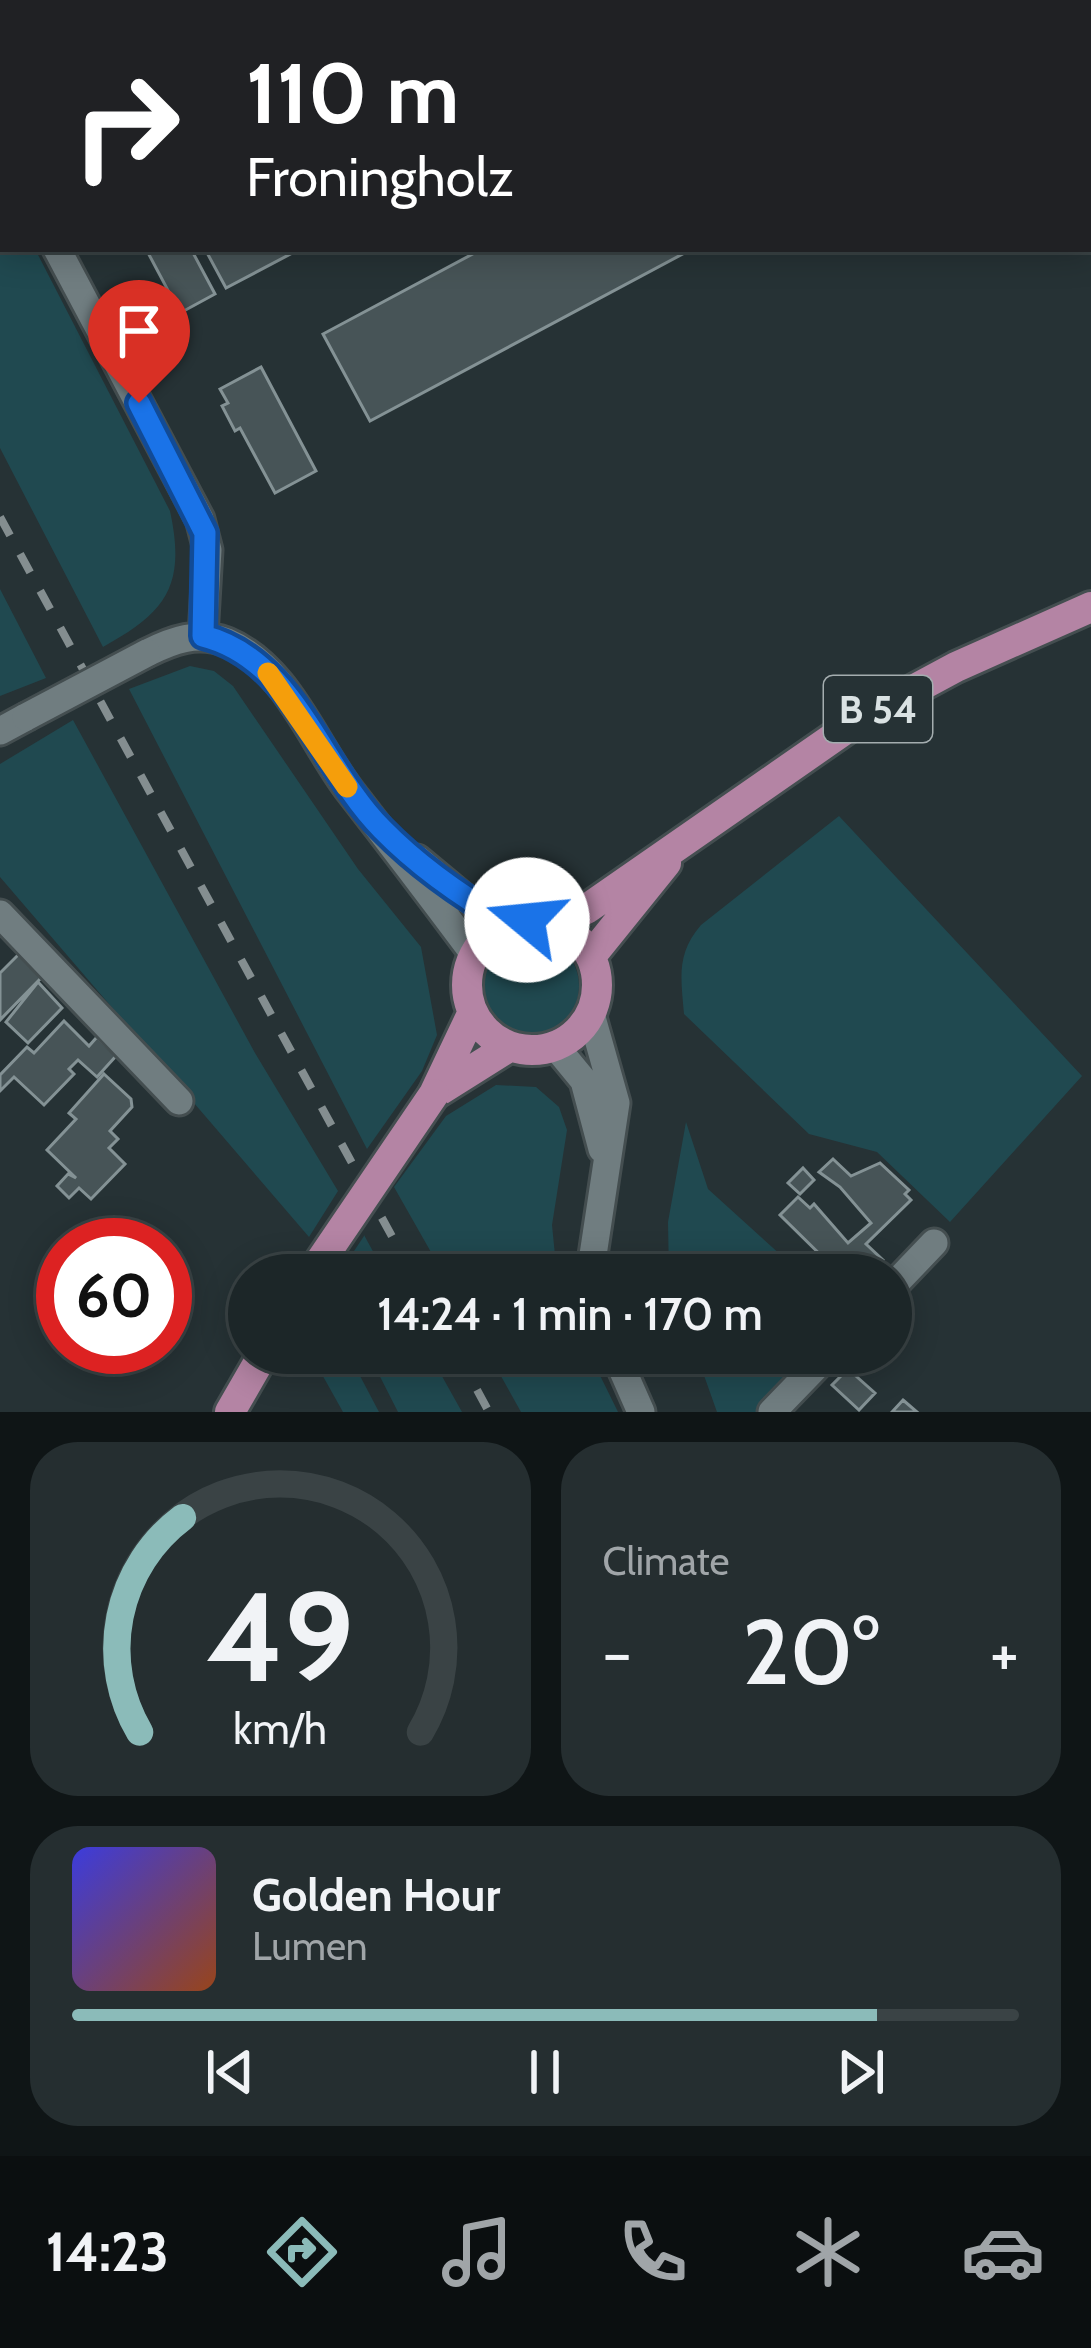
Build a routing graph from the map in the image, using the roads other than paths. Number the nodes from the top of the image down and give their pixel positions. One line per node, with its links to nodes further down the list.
1 (60, 252): 3 (street)
2 (1091, 607): 6 (main road, B 54)
3 (203, 636): 4 (street, bridge); 5 (street)
4 (0, 731)
5 (382, 829): 8 (street); 10 (street)
6 (682, 842): 9 (main road, B 54); 11 (main road, B 54)
7 (0, 914): 17 (street)
8 (509, 924): 9 (main road); 10 (main road)
9 (556, 924): 11 (main road)
10 (474, 955): 12 (main road)
11 (591, 956): 13 (main road)
12 (472, 1013): 14 (main road); 16 (main road)
13 (591, 1014): 15 (main road); 18 (street)
14 (509, 1047): 15 (main road); 16 (main road)
15 (556, 1047): 18 (street)
16 (434, 1094): 20 (main road, bridge)
17 (179, 1101)
18 (604, 1174): 21 (street)
19 (934, 1243): 22 (street)
20 (325, 1254)
21 (593, 1254)
22 (912, 1266)
23 (252, 1374): 26 (main road)
24 (624, 1374): 27 (street)
25 (809, 1374): 28 (street)
26 (230, 1412)
27 (641, 1412)
28 (772, 1412)

